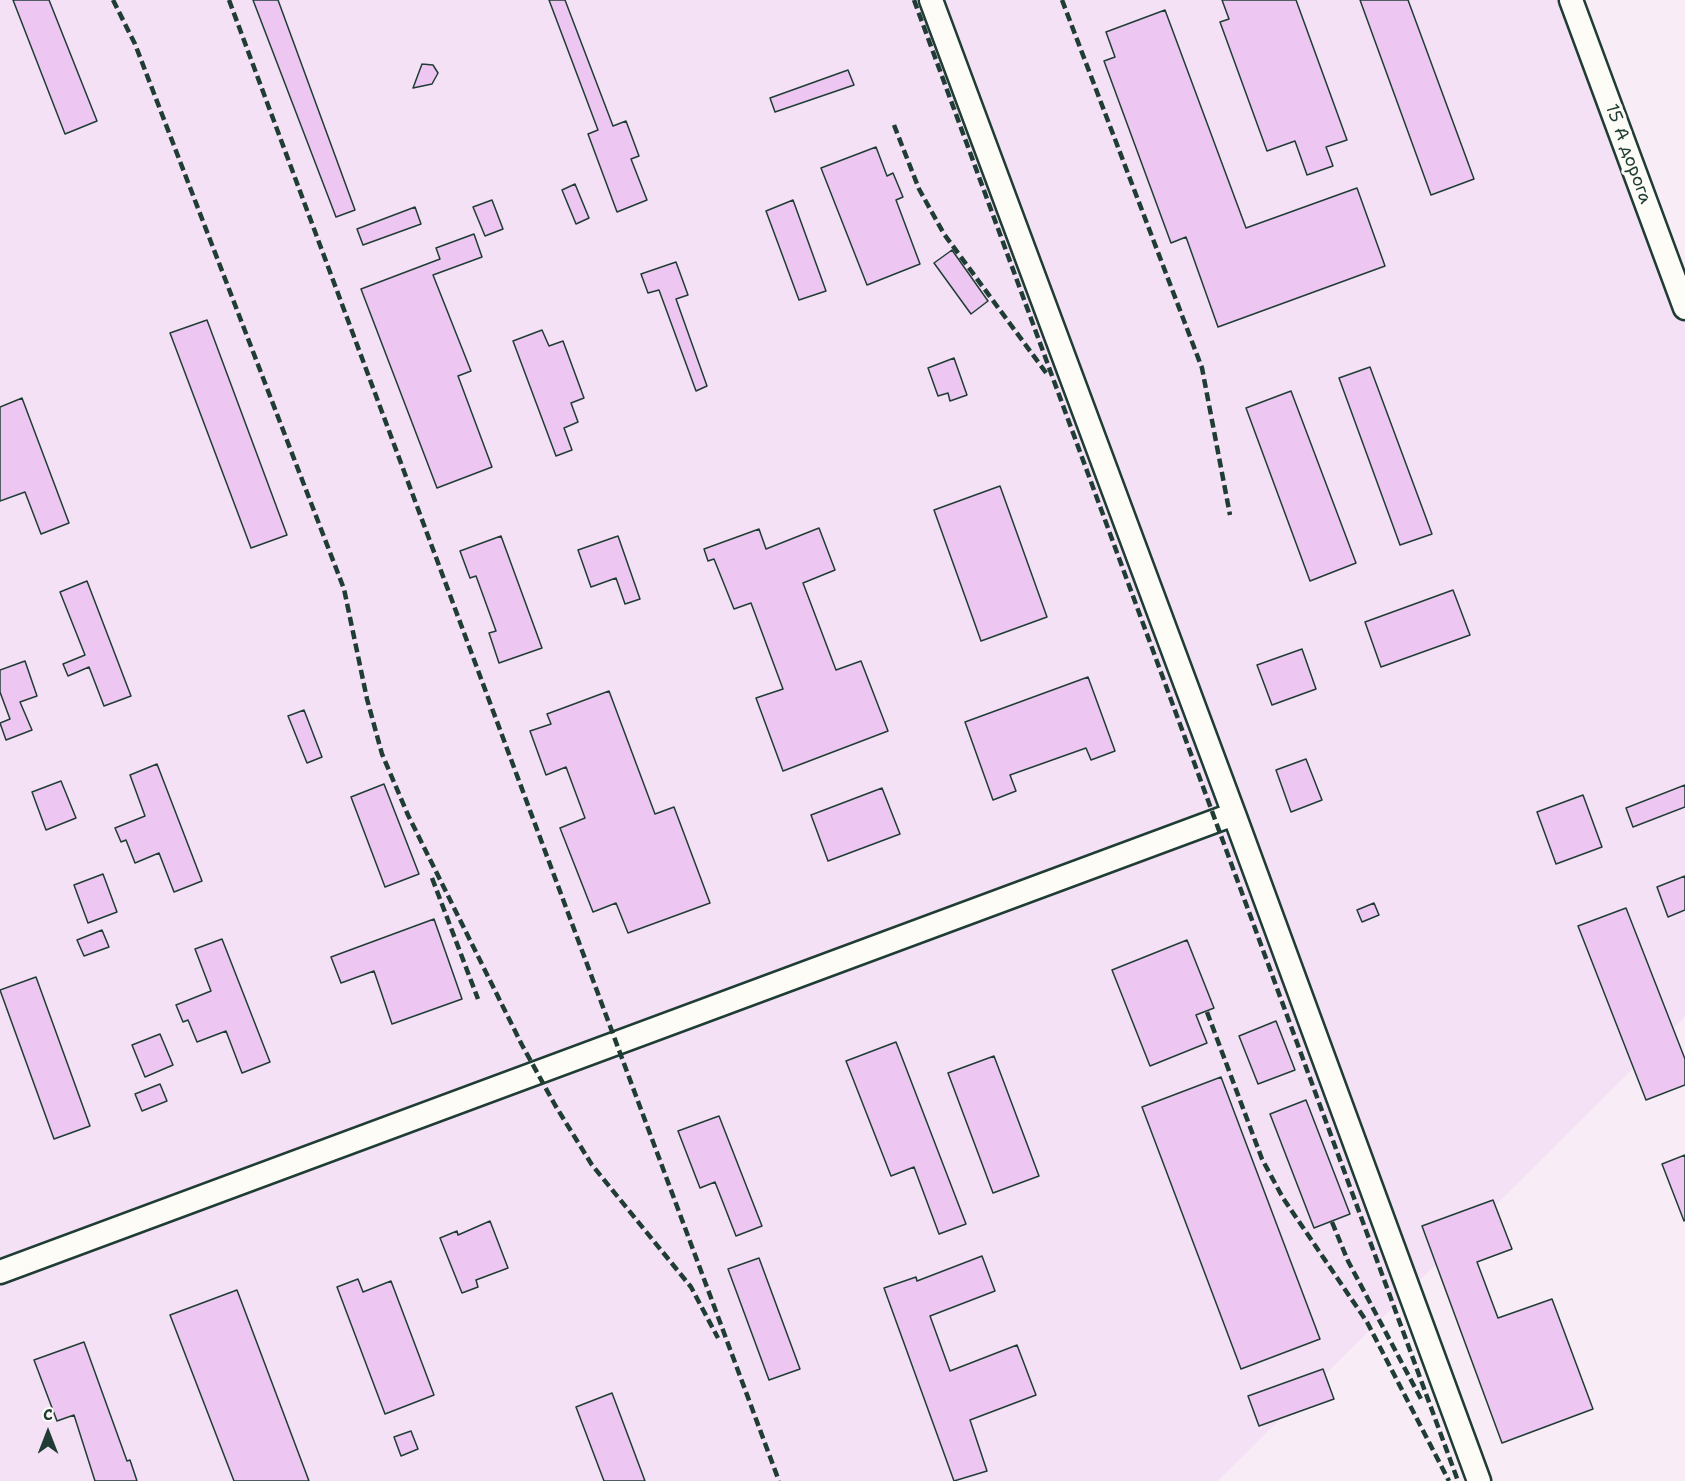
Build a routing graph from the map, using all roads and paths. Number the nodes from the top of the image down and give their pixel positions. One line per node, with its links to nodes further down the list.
1 (931, 0): 4 (street)
2 (1571, 0): 3 (street, 15 А дорога)
3 (1685, 308)
4 (1234, 814): 5 (street); 6 (street)
5 (0, 1272)
6 (1479, 1481)

